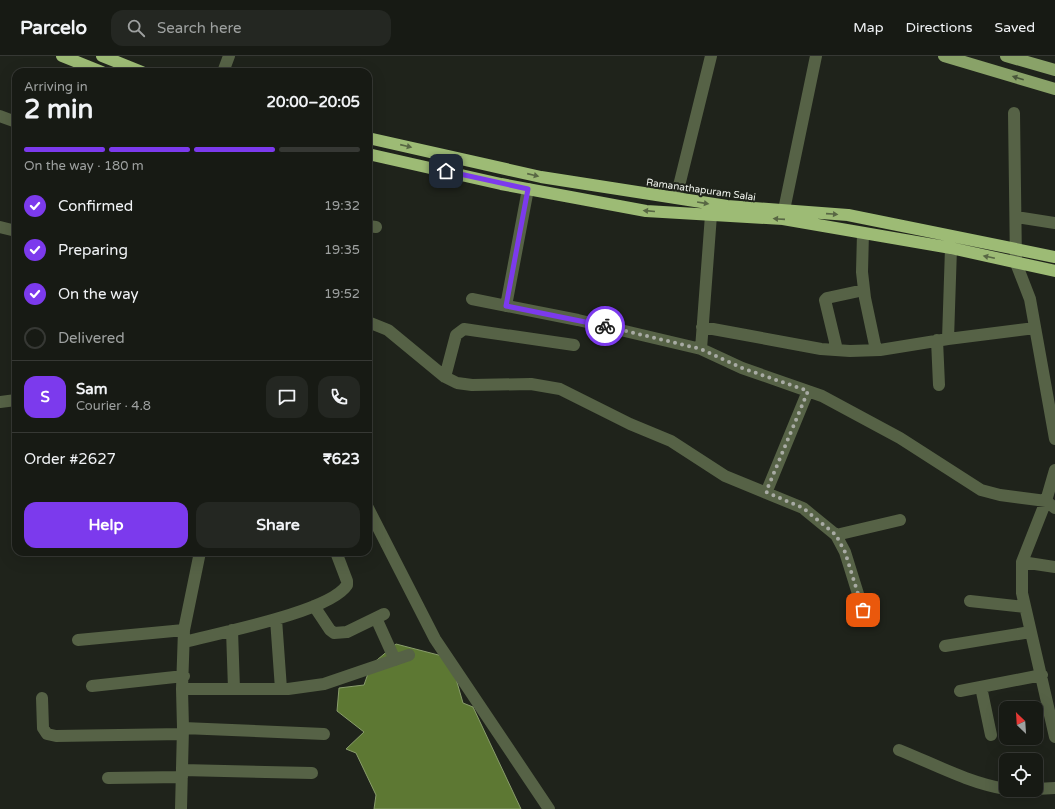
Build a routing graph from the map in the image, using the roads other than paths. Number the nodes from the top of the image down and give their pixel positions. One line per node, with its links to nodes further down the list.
1 (62, 56): 8 (highway)
2 (102, 56): 9 (highway)
3 (229, 56): 10 (street)
4 (711, 56): 19 (street)
5 (816, 56): 20 (street)
6 (944, 56): 12 (main road, one-way to 6)
7 (1006, 56): 11 (main road)
8 (92, 68)
9 (132, 68)
10 (224, 68)
11 (1055, 70)
12 (1055, 89)
13 (1014, 113): 22 (street)
14 (0, 116): 15 (street)
15 (12, 120)
16 (372, 139): 19 (highway, Ramanathapuram Salai, one-way to 19)
17 (372, 155): 18 (highway)
18 (528, 189): 21 (highway, one-way to 18); 34 (street)
19 (676, 198): 20 (highway, Ramanathapuram Salai, one-way to 20)
20 (784, 210): 28 (highway, Ramanathapuram Salai, one-way to 28)
21 (711, 215): 26 (highway, one-way to 21); 36 (street)
22 (1016, 217): 23 (street); 28 (street)
23 (1055, 223)
24 (0, 228): 25 (street)
25 (12, 230)
26 (863, 233): 27 (highway); 32 (street)
27 (951, 248): 30 (highway, one-way to 27); 38 (street)
28 (1016, 249): 29 (highway, Ramanathapuram Salai); 30 (street)
29 (1055, 257)
30 (1016, 263): 31 (highway); 37 (street)
31 (1055, 270)
32 (864, 290): 41 (street); 42 (street)
33 (472, 299): 34 (street)
34 (506, 306): 40 (street)
35 (372, 324): 43 (street)
36 (702, 327): 40 (street); 41 (street)
37 (1035, 328): 38 (street); 48 (street)
38 (942, 339): 42 (street); 44 (street)
39 (574, 345): 43 (street)
40 (701, 349): 45 (street)
41 (837, 350): 42 (street)
42 (876, 350)
43 (445, 377): 50 (street)
44 (940, 385)
45 (808, 391): 50 (street); 51 (street)
46 (12, 400): 47 (street)
47 (0, 402)
48 (1055, 439)
49 (1055, 470): 51 (street)
50 (766, 492): 54 (street)
51 (1050, 505): 57 (street)
52 (372, 516): 92 (street)
53 (900, 520): 54 (street)
54 (836, 535): 62 (street)
55 (199, 556): 66 (street)
56 (337, 556): 60 (street)
57 (1022, 562): 58 (street); 61 (street)
58 (1055, 567)
59 (970, 602): 61 (street)
60 (314, 606): 63 (street); 70 (street)
61 (1025, 607): 65 (street)
62 (863, 610)
63 (276, 619): 64 (street); 77 (street)
64 (232, 630): 66 (street); 76 (street)
65 (1030, 632): 68 (street); 72 (street)
66 (184, 636): 67 (street); 71 (street)
67 (78, 640)
68 (946, 646)
69 (410, 655): 70 (street)
70 (395, 660): 77 (street)
71 (184, 676): 73 (street); 75 (street)
72 (1047, 680): 74 (street); 83 (street)
73 (92, 686)
74 (981, 687): 78 (street); 82 (street)
75 (182, 689): 76 (street); 80 (street)
76 (234, 689): 77 (street)
77 (280, 689)
78 (960, 691)
79 (42, 698): 80 (street)
80 (183, 731): 81 (street); 86 (street)
81 (324, 734)
82 (991, 734)
83 (1055, 737)
84 (899, 750): 88 (street)
85 (312, 773): 86 (street)
86 (182, 774): 87 (street); 91 (street)
87 (108, 778)
88 (999, 788)
89 (1055, 788): 90 (street)
90 (1043, 789)
91 (181, 809)
92 (549, 809)

